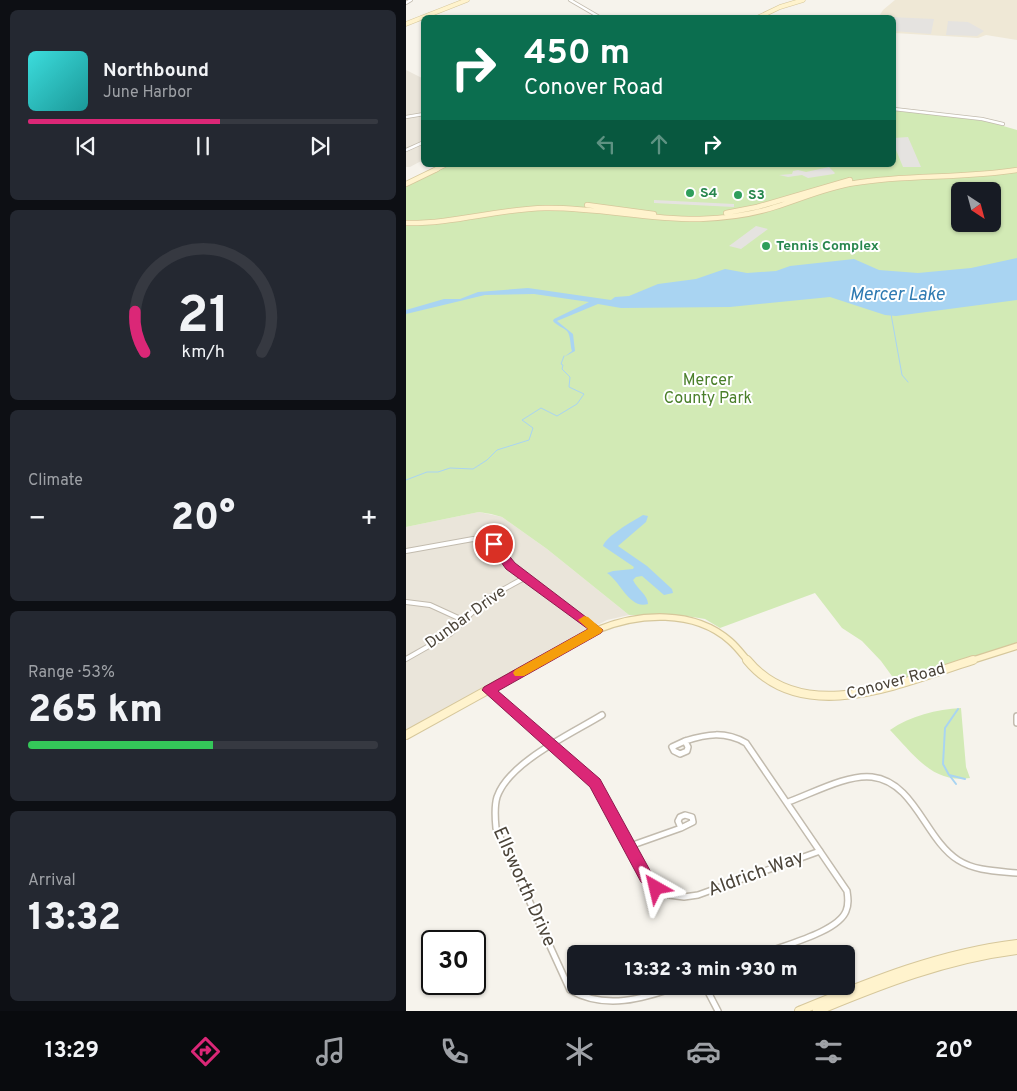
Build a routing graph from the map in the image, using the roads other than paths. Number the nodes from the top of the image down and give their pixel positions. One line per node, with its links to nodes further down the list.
1 (411, 0): 5 (street)
2 (467, 0): 6 (street)
3 (570, 0): 7 (street)
4 (803, 0): 8 (street)
5 (406, 3)
6 (429, 15)
7 (596, 15)
8 (763, 15)
9 (421, 18): 10 (street)
10 (406, 24)
11 (896, 109): 15 (street)
12 (406, 113): 14 (street)
13 (421, 115): 14 (street)
14 (408, 117)
15 (996, 122)
16 (421, 144): 17 (street)
17 (406, 153)
18 (1017, 166): 21 (street)
19 (441, 167): 22 (street)
20 (1017, 170): 21 (street)
21 (903, 177): 23 (street); 24 (street)
22 (406, 184)
23 (795, 196): 24 (street); 25 (street)
24 (800, 199): 25 (street)
25 (461, 218): 26 (street); 27 (street)
26 (406, 220)
27 (406, 223)
28 (406, 551): 29 (street)
29 (526, 577): 31 (street, Dunbar Drive); 32 (street)
30 (406, 602): 31 (street)
31 (465, 620): 34 (street, Dunbar Drive)
32 (597, 630): 33 (street, Conover Road); 35 (street, Conover Road)
33 (1017, 646)
34 (406, 659)
35 (488, 690): 39 (street, Conover Road); 41 (street, Aldrich Way)
36 (602, 715): 41 (street, Ellsworth Drive)
37 (1017, 716): 38 (street)
38 (1017, 724)
39 (406, 735)
40 (685, 740): 42 (street)
41 (551, 745): 44 (street, Aldrich Way); 52 (street, Ellsworth Drive)
42 (788, 802): 45 (street); 46 (street)
43 (681, 829): 44 (street)
44 (630, 846): 45 (street, Aldrich Way)
45 (820, 851): 48 (street)
46 (1017, 873)
47 (1017, 944): 55 (street)
48 (786, 945)
49 (1017, 950): 56 (street)
50 (656, 995): 53 (street)
51 (710, 995): 54 (street)
52 (580, 1002)
53 (627, 1006)
54 (718, 1011)
55 (799, 1011)
56 (817, 1011)

